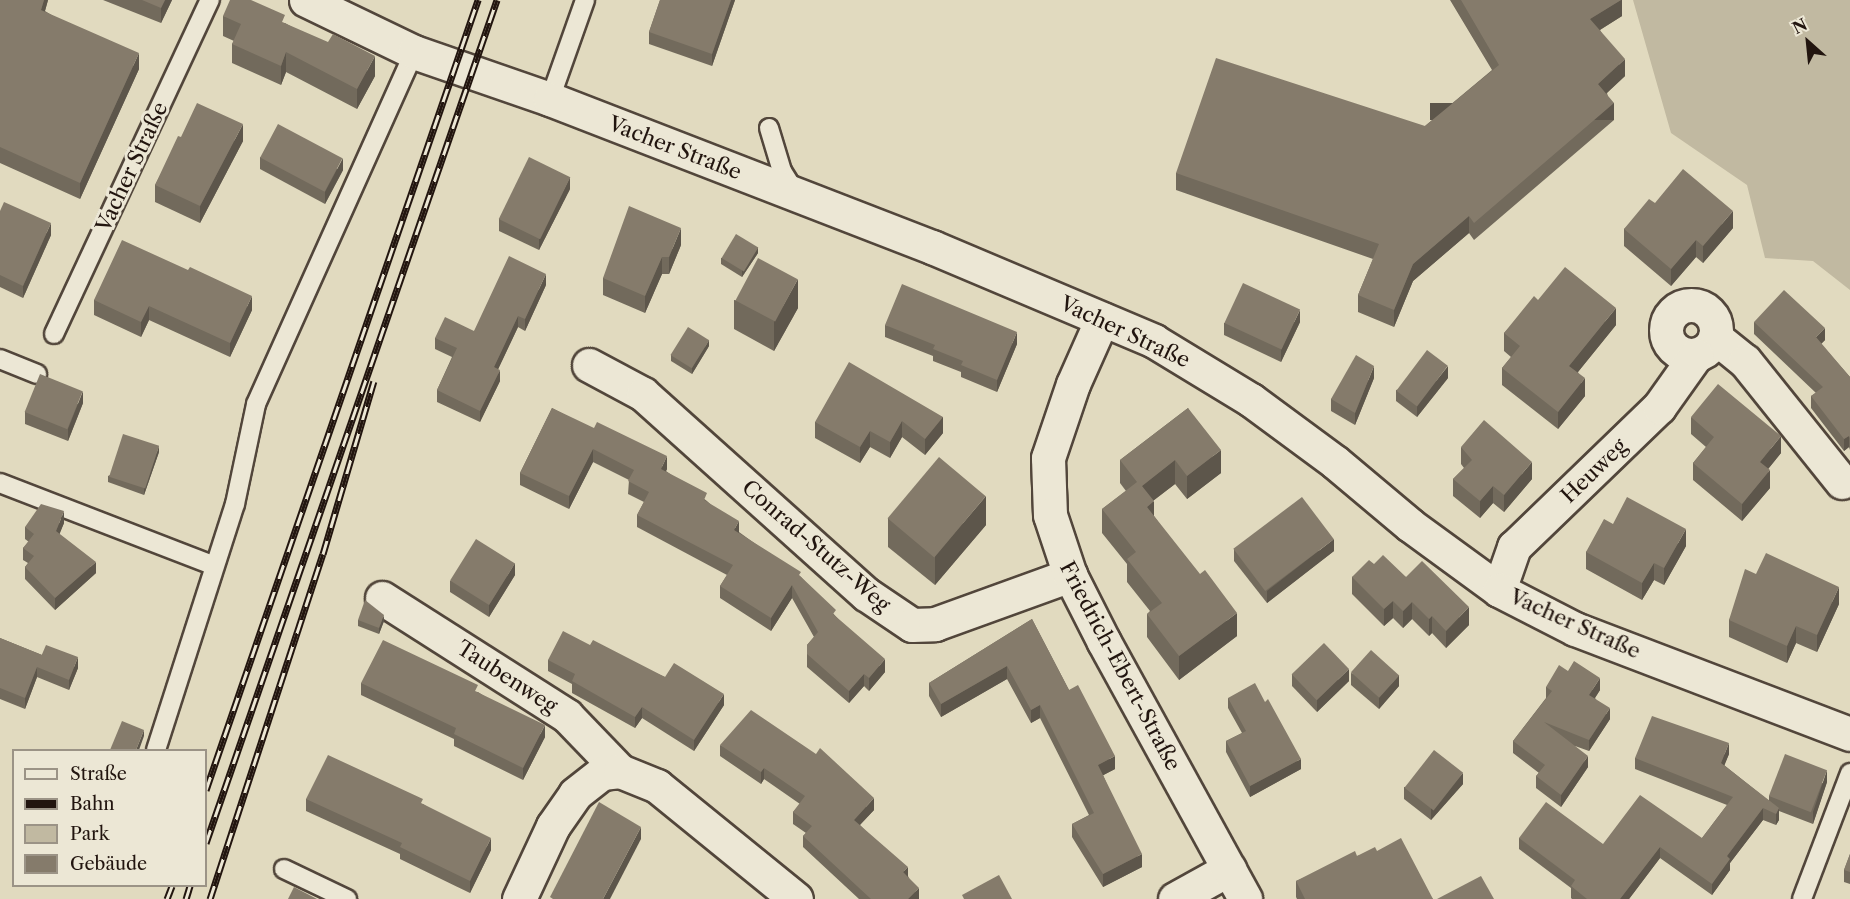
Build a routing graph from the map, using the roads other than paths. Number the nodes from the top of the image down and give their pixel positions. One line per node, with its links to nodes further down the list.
1 (210, 0): 9 (lane, Vacher Straße)
2 (306, 0): 4 (street, Vacher Straße)
3 (585, 0): 5 (lane)
4 (414, 52): 5 (street, Vacher Straße); 15 (lane)
5 (550, 99): 7 (street, Vacher Straße)
6 (769, 128): 7 (lane)
7 (796, 194): 8 (street, Vacher Straße)
8 (1102, 319): 16 (street, Friedrich-Ebert-Straße); 17 (street, Vacher Straße)
9 (54, 334)
10 (0, 359): 12 (lane)
11 (589, 365): 16 (street, Conrad-Stutz-Weg)
12 (38, 374)
13 (1842, 482): 17 (street, Heuweg)
14 (0, 483): 15 (lane)
15 (213, 565): 20 (lane)
16 (1070, 575): 24 (street, Friedrich-Ebert-Straße)
17 (1499, 590): 19 (street, Vacher Straße)
18 (382, 598): 21 (street, Taubenweg)
19 (1850, 734)
20 (156, 749)
21 (620, 771): 26 (street); 27 (street, Taubenweg)
22 (1850, 773): 30 (lane)
23 (284, 869): 25 (lane)
24 (1229, 869): 28 (street); 29 (street, Friedrich-Ebert-Straße)
25 (347, 899)
26 (519, 899)
27 (796, 899)
28 (1175, 899)
29 (1245, 899)
30 (1802, 899)

